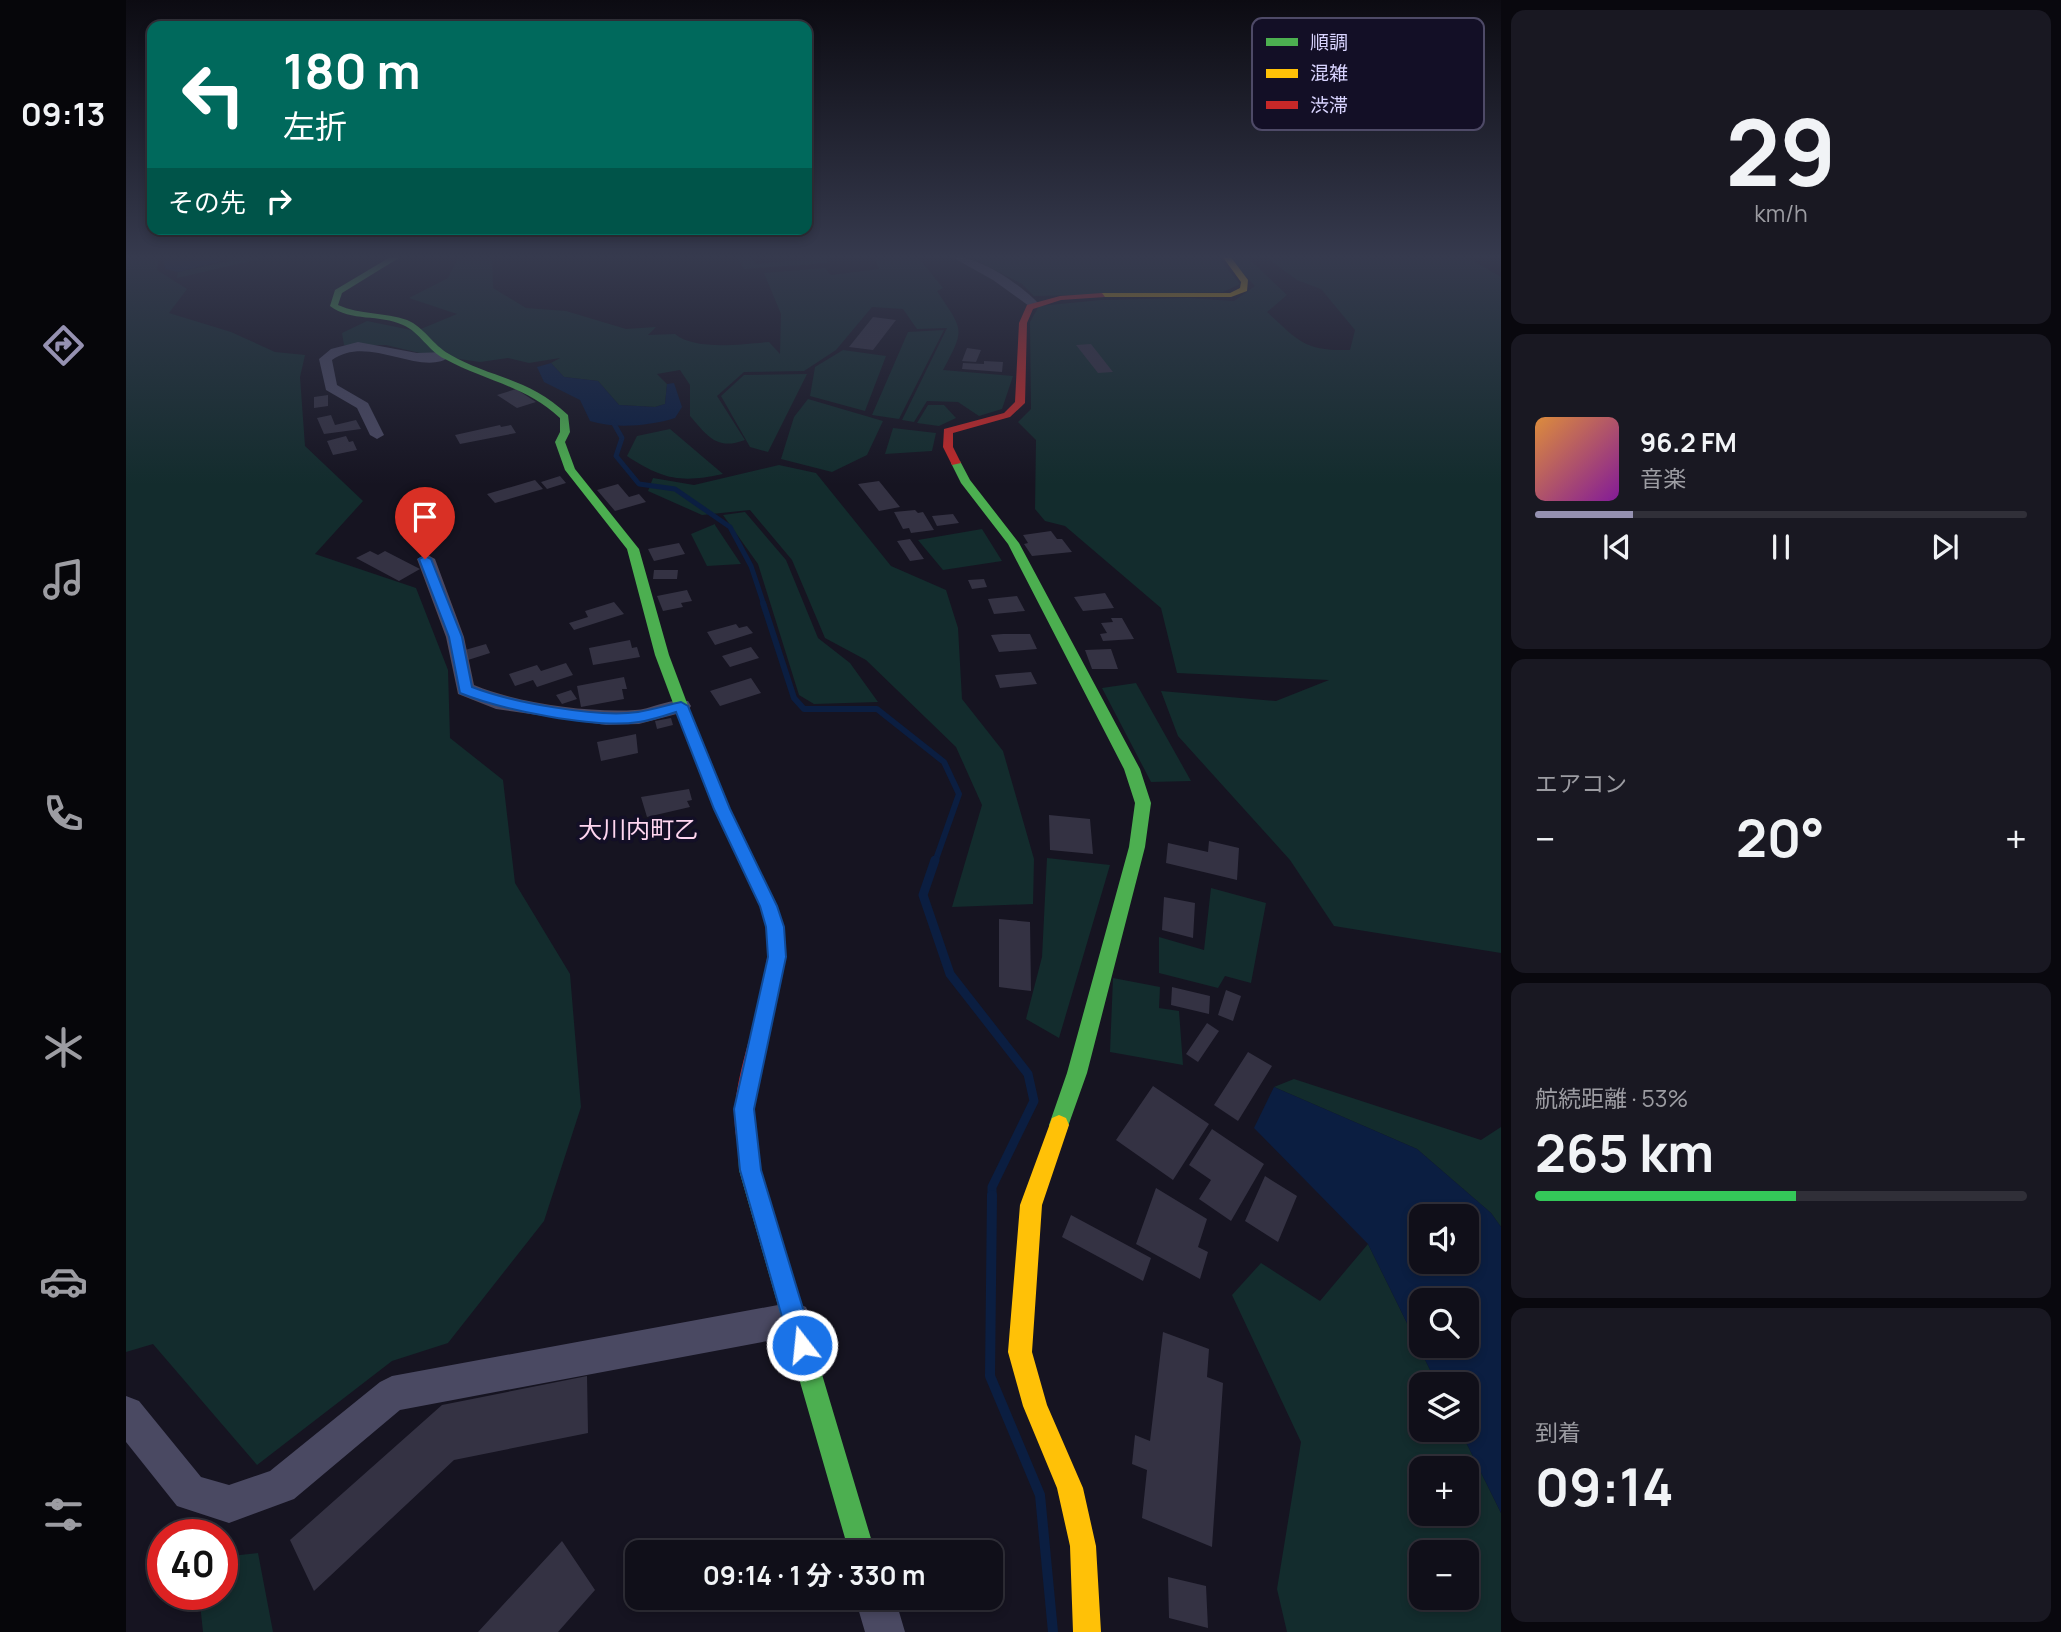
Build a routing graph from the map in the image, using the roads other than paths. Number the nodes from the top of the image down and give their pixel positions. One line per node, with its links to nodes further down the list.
1 (421, 332): 3 (street)
2 (1023, 332): 12 (street)
3 (445, 356): 4 (street); 6 (street)
4 (377, 435)
5 (425, 559): 6 (street)
6 (681, 706): 7 (street)
7 (794, 1319): 8 (street); 9 (street)
8 (126, 1414)
9 (858, 1540)
10 (880, 1610): 11 (street)
11 (886, 1632)
12 (1087, 1632)

